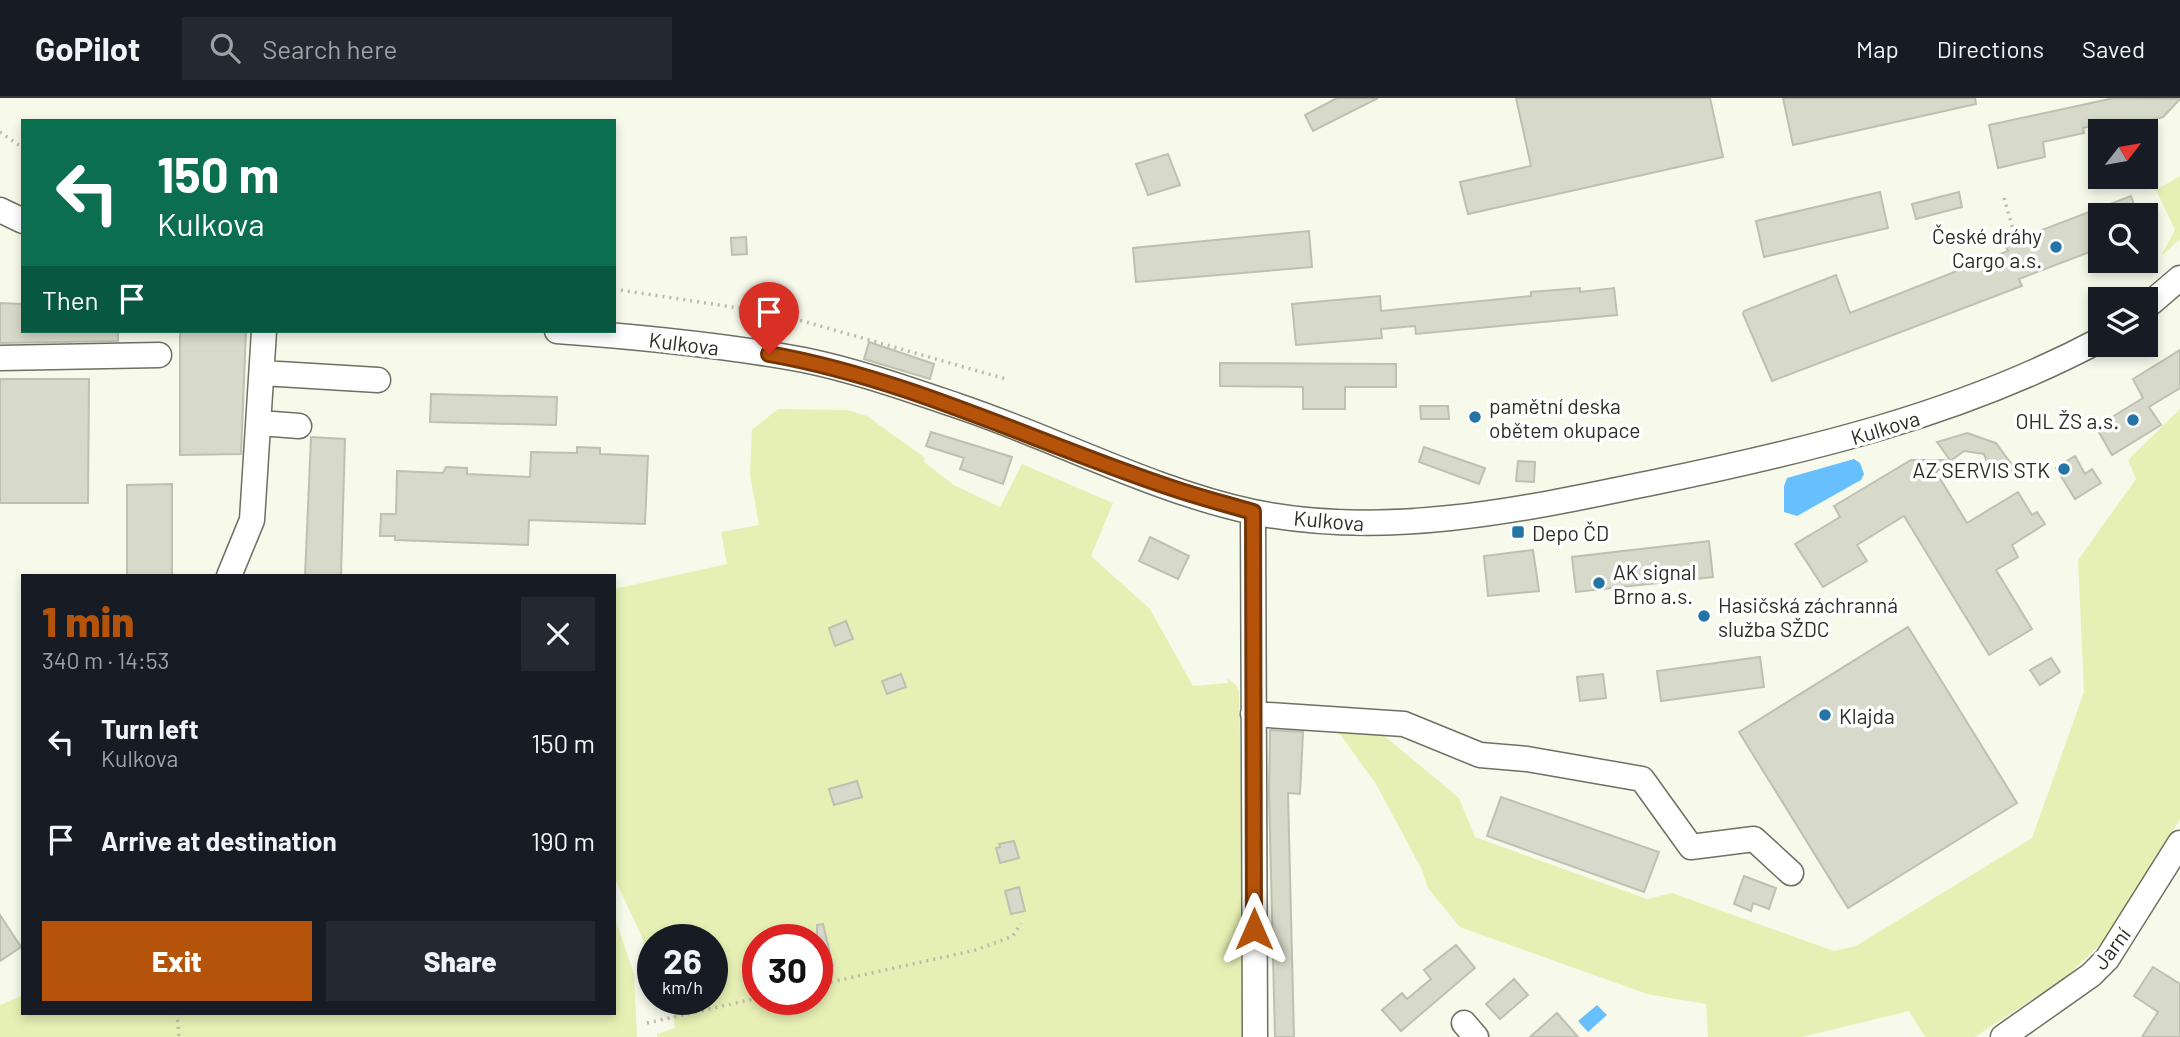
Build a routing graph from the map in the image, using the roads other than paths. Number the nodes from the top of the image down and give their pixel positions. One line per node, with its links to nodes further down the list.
1 (0, 210): 2 (street)
2 (21, 220)
3 (2180, 278): 4 (street)
4 (2158, 297)
5 (264, 333): 10 (street)
6 (582, 333): 14 (street, Kulkova)
7 (2088, 346): 14 (street, Kulkova)
8 (159, 355): 9 (street)
9 (0, 358)
10 (261, 373): 11 (street); 12 (street)
11 (378, 380)
12 (260, 424): 13 (street); 15 (street)
13 (299, 426)
14 (1253, 512): 16 (street)
15 (230, 574)
16 (1253, 714): 18 (street); 20 (street)
17 (2180, 843): 19 (street, Jarní)
18 (1791, 873)
19 (2013, 1034)
20 (1255, 1037)

